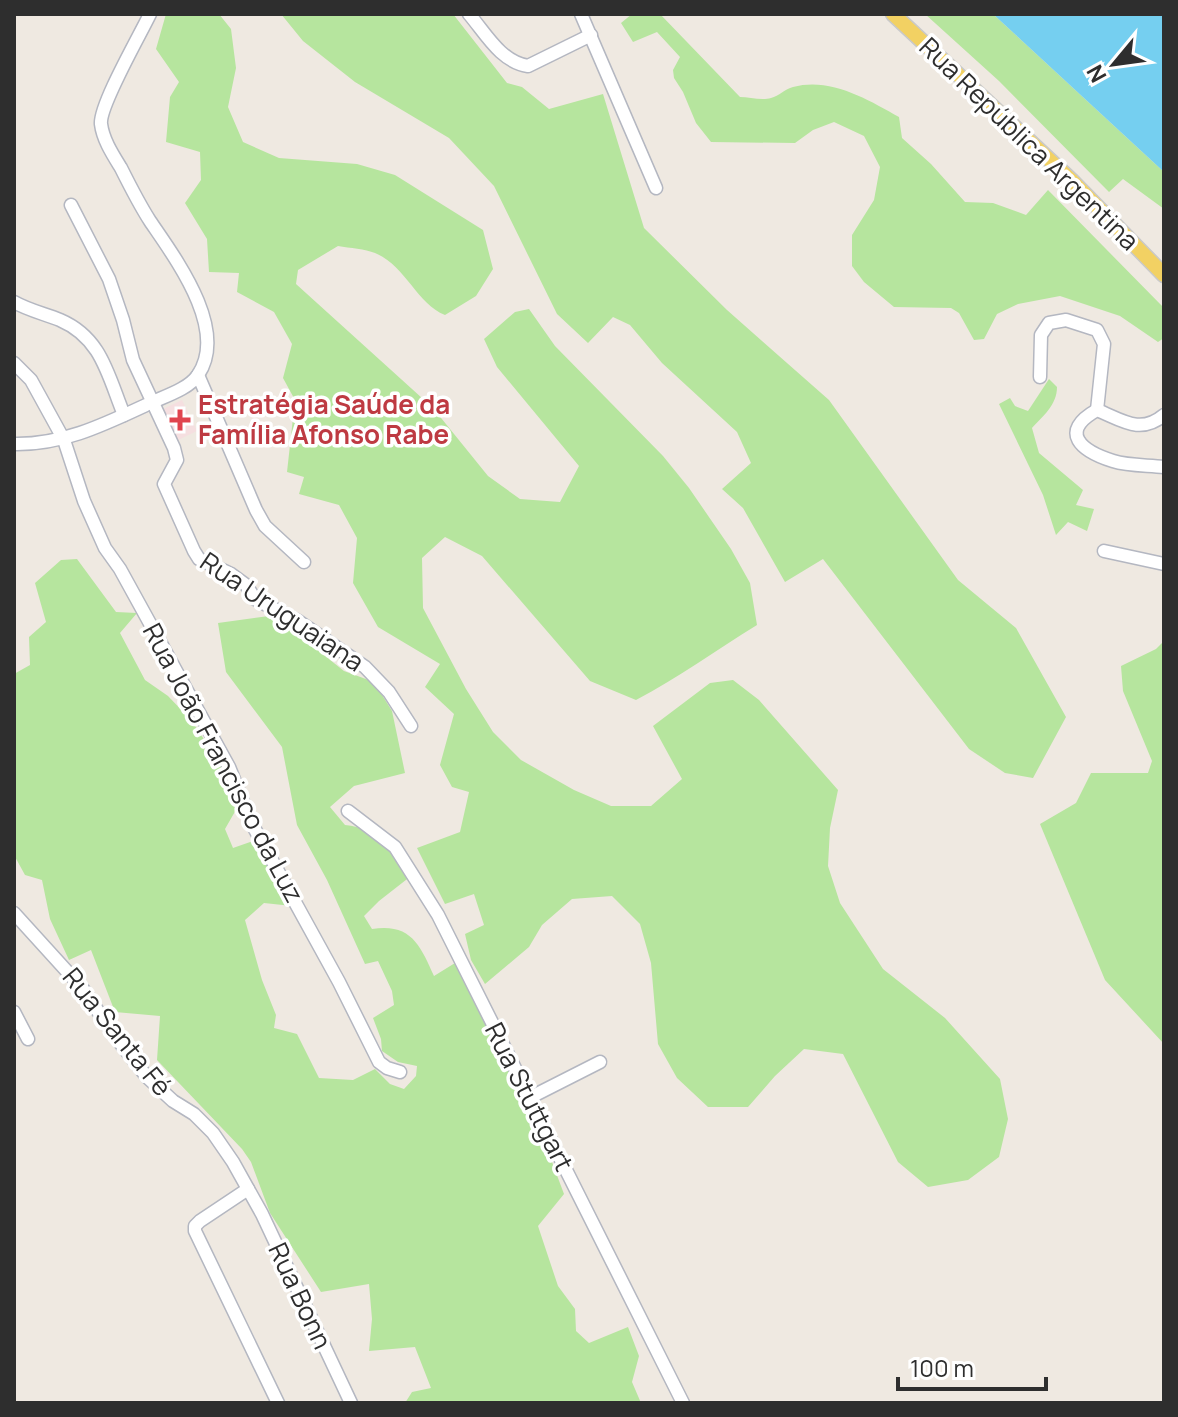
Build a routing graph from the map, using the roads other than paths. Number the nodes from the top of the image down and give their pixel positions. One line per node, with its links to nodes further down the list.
1 (150, 14): 11 (street)
2 (469, 14): 5 (street)
3 (581, 14): 5 (street)
4 (893, 14): 8 (main road, Rua República Argentina)
5 (591, 35): 6 (street)
6 (656, 188)
7 (71, 205): 13 (street)
8 (1164, 275)
9 (14, 302): 15 (street)
10 (14, 363): 17 (street, Rua João Francisco da Luz)
11 (198, 375): 13 (street); 21 (street)
12 (1040, 377): 14 (street)
13 (152, 402): 15 (street); 23 (street, Rua Uruguaiana)
14 (1097, 410): 16 (street); 19 (street)
15 (124, 415): 17 (street)
16 (1164, 415)
17 (64, 440): 18 (street); 29 (street, Rua João Francisco da Luz)
18 (14, 444)
19 (1164, 467)
20 (1104, 551): 22 (street)
21 (304, 562)
22 (1164, 564)
23 (411, 726)
24 (348, 811): 30 (street, Rua Stuttgart)
25 (14, 913): 31 (street, Rua Santa Fé)
26 (14, 1012): 27 (street)
27 (28, 1039)
28 (600, 1062): 30 (street)
29 (400, 1072)
30 (529, 1098): 34 (street, Rua Stuttgart)
31 (248, 1189): 32 (street); 33 (street, Rua Bonn)
32 (278, 1403)
33 (351, 1403)
34 (683, 1403)

